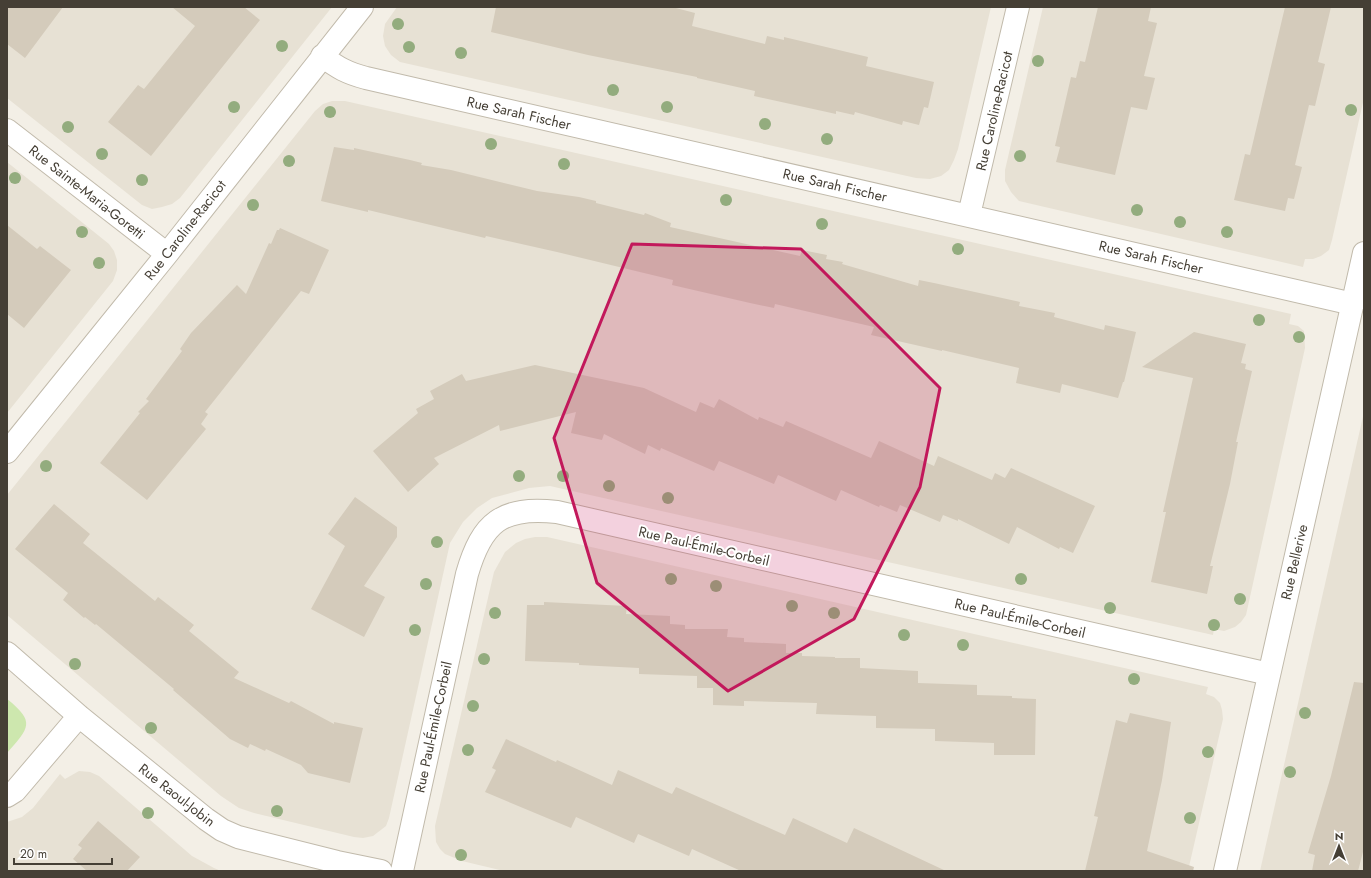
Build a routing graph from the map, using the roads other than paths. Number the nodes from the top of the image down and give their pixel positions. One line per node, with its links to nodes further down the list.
1 (362, 7): 3 (street, Rue Caroline-Racicot)
2 (1018, 7): 5 (street, Rue Caroline-Racicot)
3 (322, 56): 5 (street, Rue Sarah Fischer); 7 (street, Rue Caroline-Racicot)
4 (7, 130): 7 (street, Rue Sainte-Maria-Goretti)
5 (968, 215): 8 (street, Rue Sarah Fischer)
6 (1364, 253): 8 (street, Rue Bellerive)
7 (167, 254): 9 (street, Rue Caroline-Racicot)
8 (1353, 304): 11 (street, Rue Bellerive)
9 (7, 452)
10 (7, 653): 12 (street, Rue Raoul-Jobin)
11 (1269, 674): 15 (street, Rue Paul-Émile-Corbeil); 16 (street, Rue Bellerive)
12 (79, 716): 13 (street); 14 (street, Rue Raoul-Jobin)
13 (7, 796)
14 (381, 871)
15 (402, 871)
16 (1225, 871)

